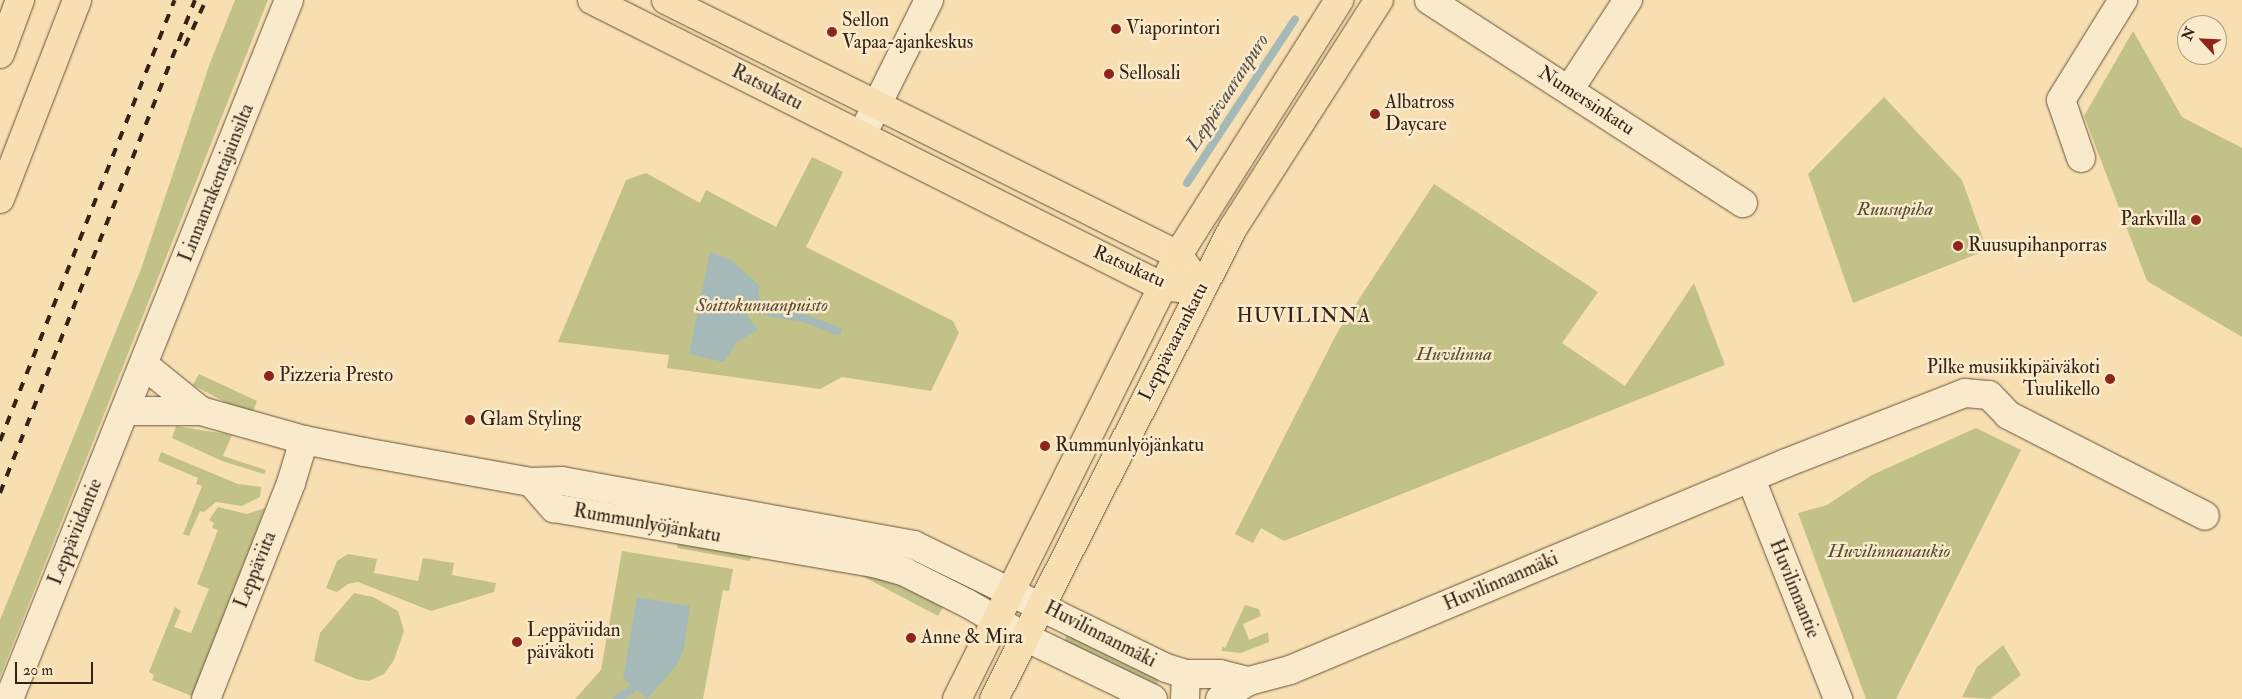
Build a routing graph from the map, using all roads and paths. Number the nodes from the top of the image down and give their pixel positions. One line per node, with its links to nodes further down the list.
1 (20, 0): 12 (main road)
2 (77, 0): 17 (main road)
3 (289, 0): 22 (street, Linnanrakentajainsilta)
4 (592, 0): 15 (main road, Ratsukatu)
5 (666, 0): 14 (main road, Ratsukatu)
6 (930, 0): 14 (street)
7 (1339, 0): 19 (main road, Leppävaarankatu)
8 (1379, 0): 21 (main road, Leppävaarankatu)
9 (1429, 0): 13 (street, Numersinkatu)
10 (1628, 0): 13 (street)
11 (2123, 0): 16 (street)
12 (0, 54)
13 (1569, 90): 18 (street, Numersinkatu)
14 (876, 106): 15 (street); 19 (main road, Ratsukatu)
15 (862, 135): 20 (main road, Ratsukatu)
16 (2081, 158)
17 (0, 199)
18 (1743, 202)
19 (1178, 255): 20 (main road, Leppävaarankatu); 21 (main road, Ratsukatu)
20 (1161, 286): 21 (main road, Ratsukatu); 29 (main road, Leppävaarankatu)
21 (1201, 289): 30 (main road, Leppävaarankatu)
22 (144, 365): 23 (street); 24 (street, Leppäviidantie)
23 (201, 411): 24 (street); 25 (street, Rummunlyöjänkatu)
24 (125, 412): 35 (street, Leppäviidantie)
25 (304, 440): 27 (street, Rummunlyöjänkatu); 36 (street, Leppäviita)
26 (1751, 479): 28 (street); 33 (street, Huvilinnanmäki); 41 (street, Huvilinnantie)
27 (531, 482): 29 (street, Rummunlyöjänkatu); 31 (street, Rummunlyöjänkatu)
28 (2205, 516)
29 (1012, 591): 30 (street, Huvilinnanmäki); 31 (main road, Leppävaarankatu)
30 (1041, 605): 32 (main road, Leppävaarankatu); 34 (street, Huvilinnanmäki)
31 (997, 620): 32 (street, Rummunlyöjänkatu); 37 (main road, Leppävaarankatu)
32 (1025, 637): 38 (main road, Leppävaarankatu); 39 (street, Huvilinnanmäki)
33 (1249, 681): 34 (street, Huvilinnanmäki); 40 (street, Huvilinnanmäki)
34 (1186, 687)
35 (9, 699)
36 (206, 699)
37 (957, 699)
38 (994, 699)
39 (1153, 699)
40 (1220, 699)
41 (1838, 699)

